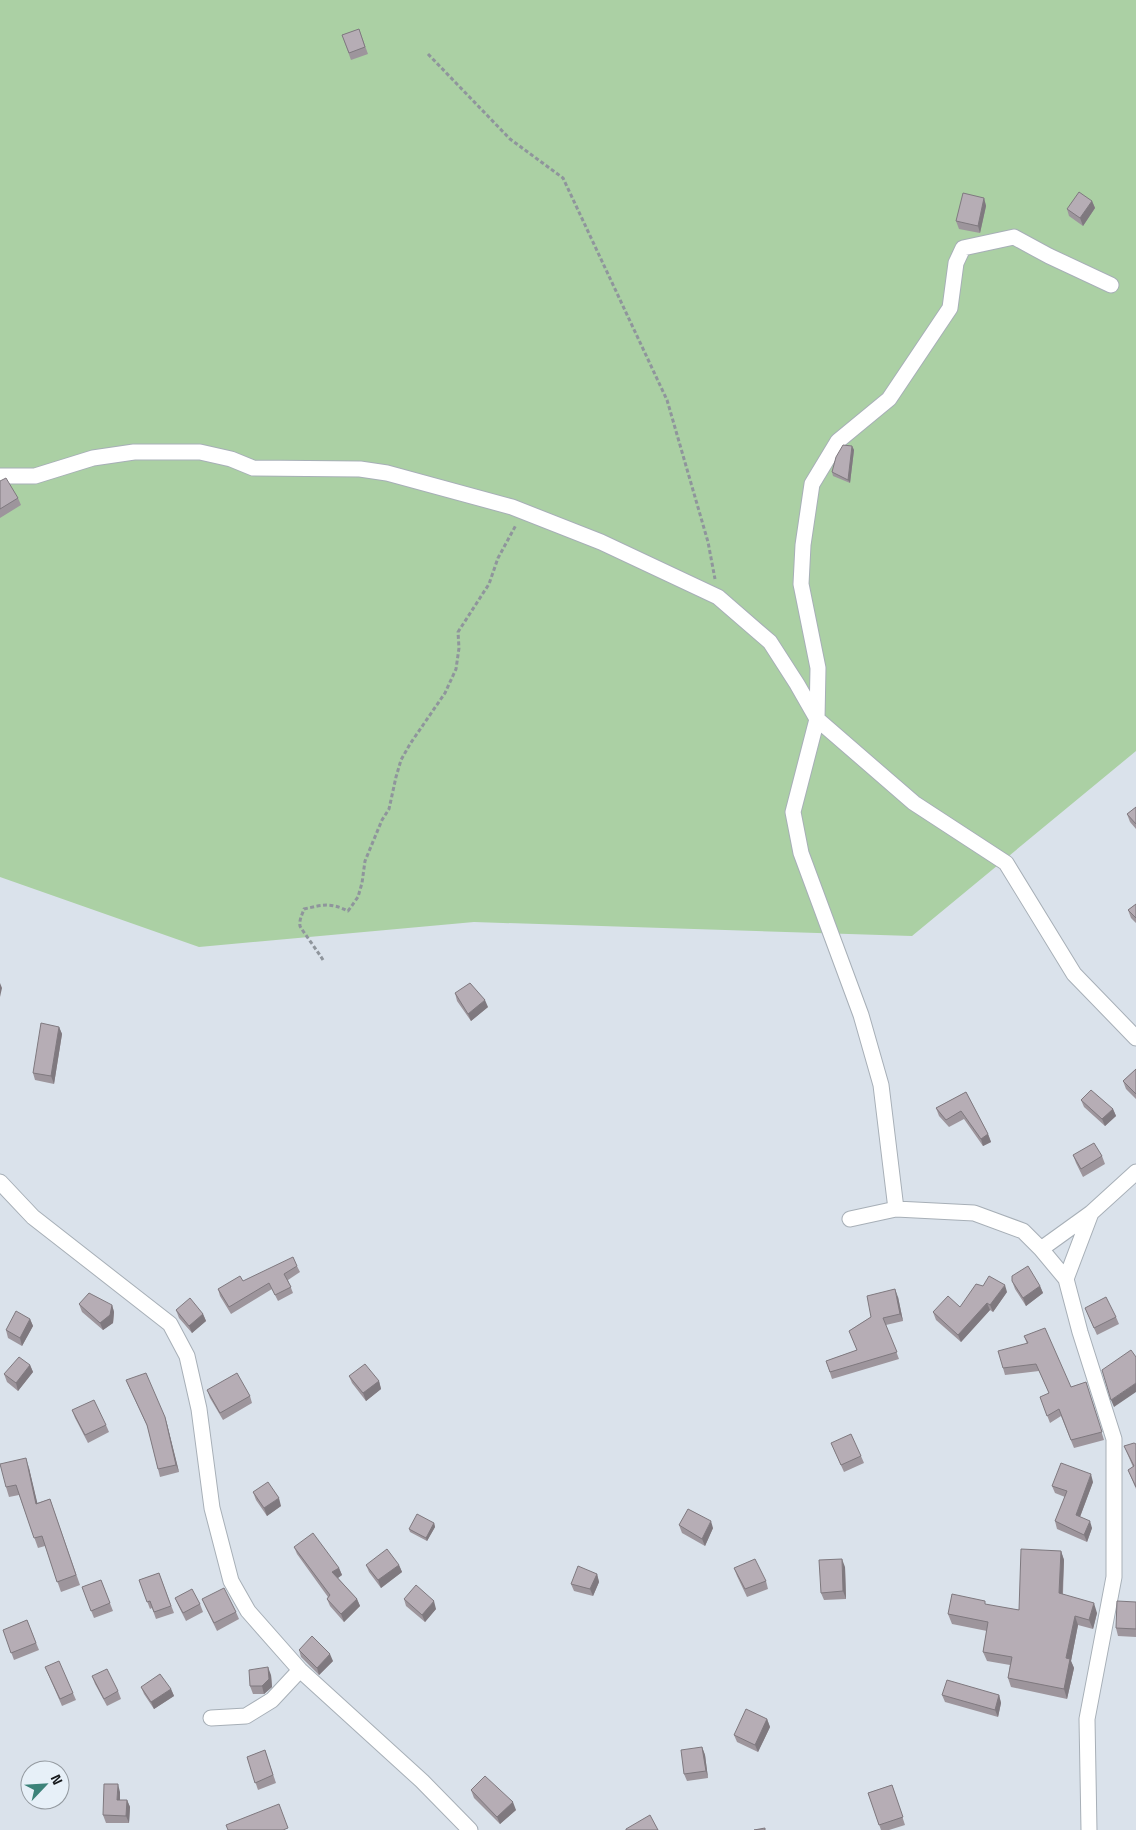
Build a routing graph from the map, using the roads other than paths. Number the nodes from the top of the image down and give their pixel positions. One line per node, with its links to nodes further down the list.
1 (1110, 285): 3 (street)
2 (0, 476): 3 (street)
3 (817, 719): 4 (street); 7 (street)
4 (1136, 1038)
5 (1136, 1172): 8 (street)
6 (0, 1182): 12 (street)
7 (896, 1209): 9 (street); 10 (street)
8 (1091, 1213): 10 (street); 11 (street)
9 (850, 1219)
10 (1041, 1249): 11 (street)
11 (1066, 1280): 15 (street)
12 (300, 1670): 13 (street); 14 (street)
13 (211, 1718)
14 (470, 1830)
15 (1089, 1830)

